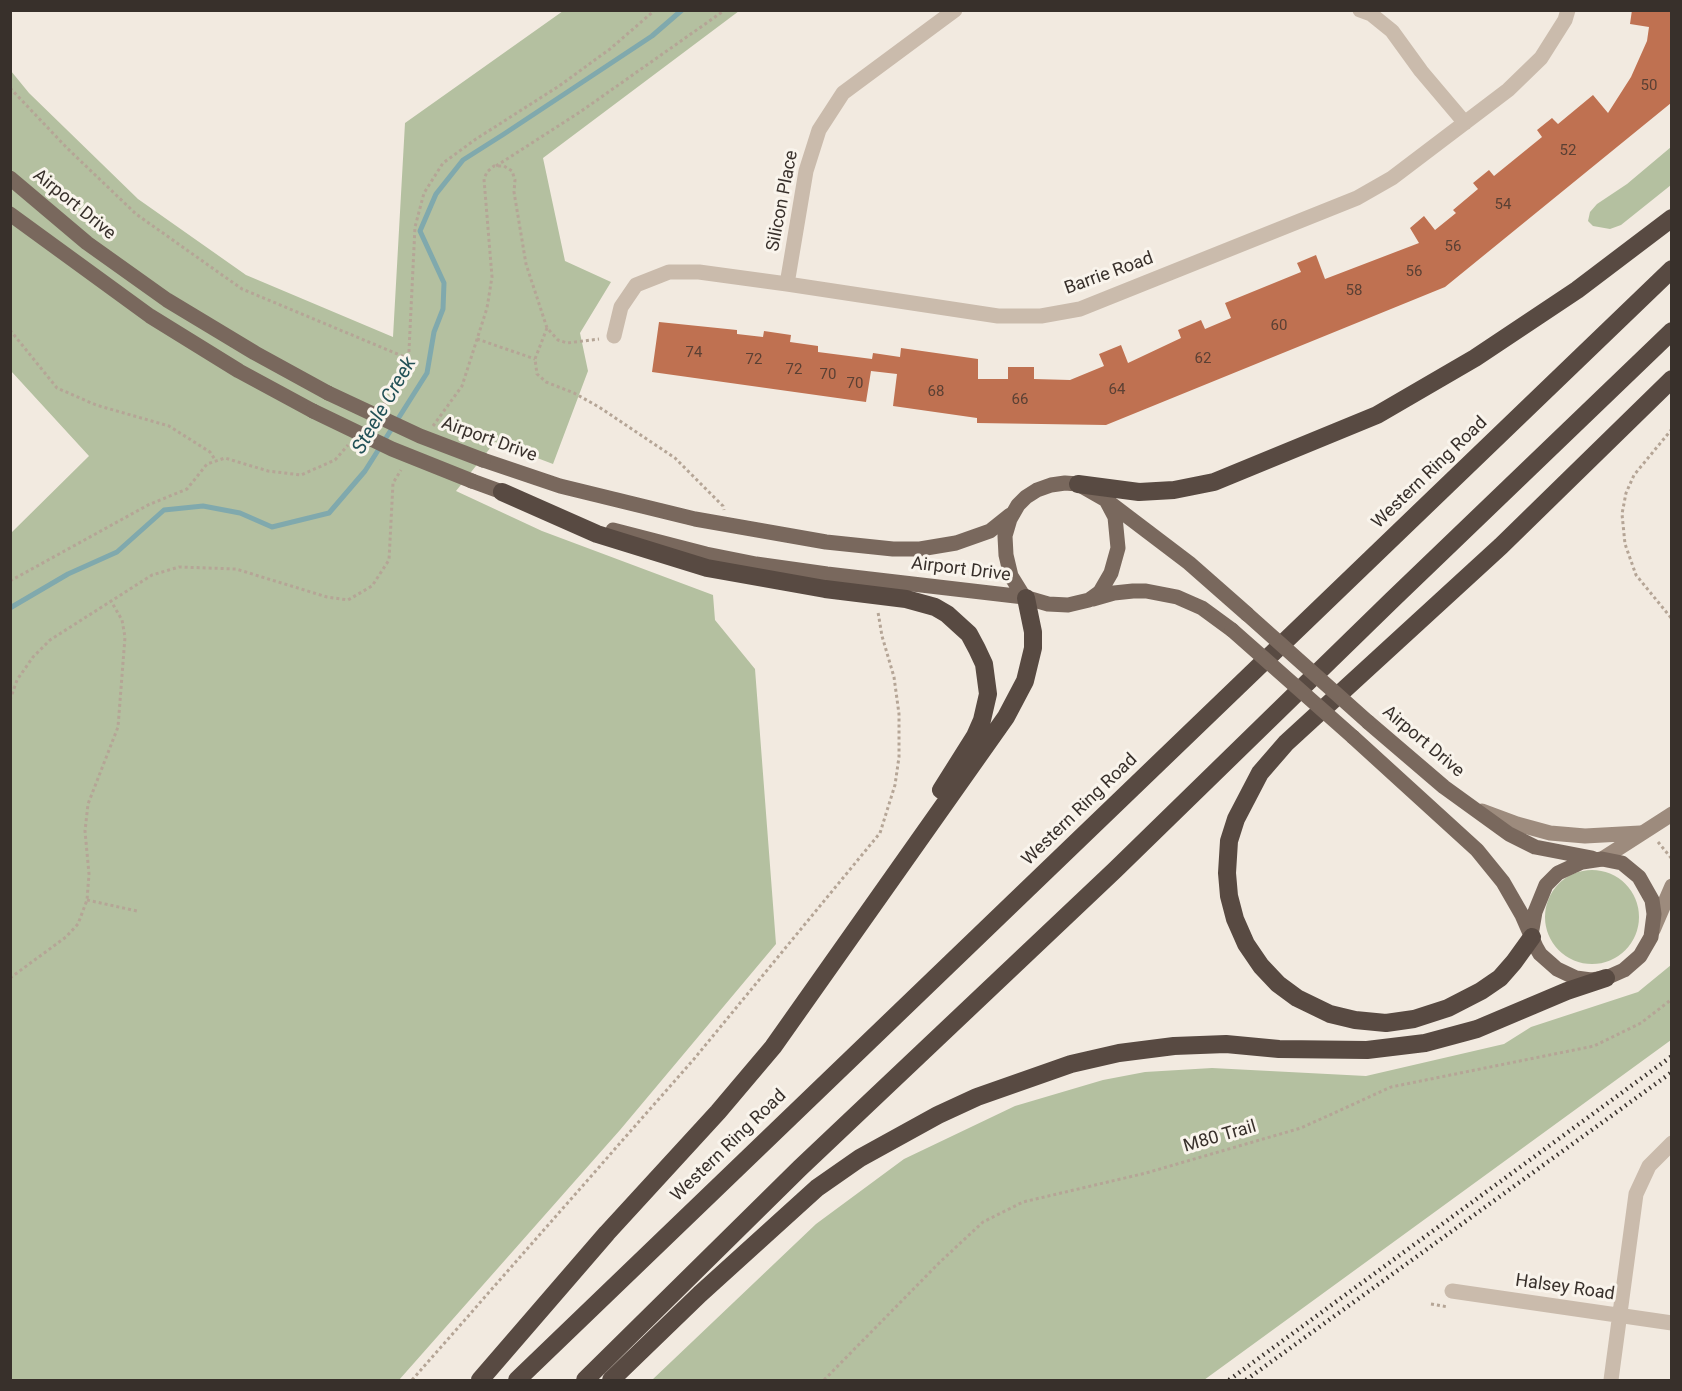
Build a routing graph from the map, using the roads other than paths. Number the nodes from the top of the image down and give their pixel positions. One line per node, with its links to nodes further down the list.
1 (954, 10): 9 (street, Silicon Place)
2 (1360, 10): 4 (street)
3 (1568, 10): 4 (street, Barrie Road)
4 (1465, 123): 9 (street, Barrie Road)
5 (10, 178): 16 (main road, Airport Drive, bridge)
6 (10, 214): 14 (main road, Airport Drive, bridge)
7 (1671, 218): 13 (highway)
8 (1671, 269): 33 (highway, Western Ring Road)
9 (787, 284): 11 (street, Barrie Road)
10 (1671, 331): 34 (highway)
11 (614, 336)
12 (1671, 379): 26 (highway)
13 (1078, 484): 15 (main road); 16 (main road)
14 (502, 492): 17 (main road, Airport Drive); 24 (highway)
15 (1106, 500): 18 (main road); 19 (main road, Airport Drive, bridge)
16 (1013, 512): 17 (main road)
17 (1025, 598): 18 (main road); 24 (highway)
18 (1089, 600): 26 (main road, bridge)
19 (1470, 807): 21 (main road); 22 (main road, Airport Drive)
20 (1671, 814): 21 (main road)
21 (1644, 831): 22 (main road)
22 (1600, 859): 25 (main road); 26 (main road)
23 (1671, 886): 25 (main road)
24 (874, 903): 32 (highway)
25 (1652, 932): 27 (main road)
26 (1531, 936): 27 (main road)
27 (1606, 978): 35 (highway)
28 (1671, 1143): 30 (street)
29 (1452, 1291): 30 (street, Halsey Road)
30 (1619, 1316): 31 (street, Halsey Road); 36 (street)
31 (1671, 1323)
32 (480, 1380)
33 (517, 1380)
34 (585, 1380)
35 (611, 1380)
36 (1611, 1380)

